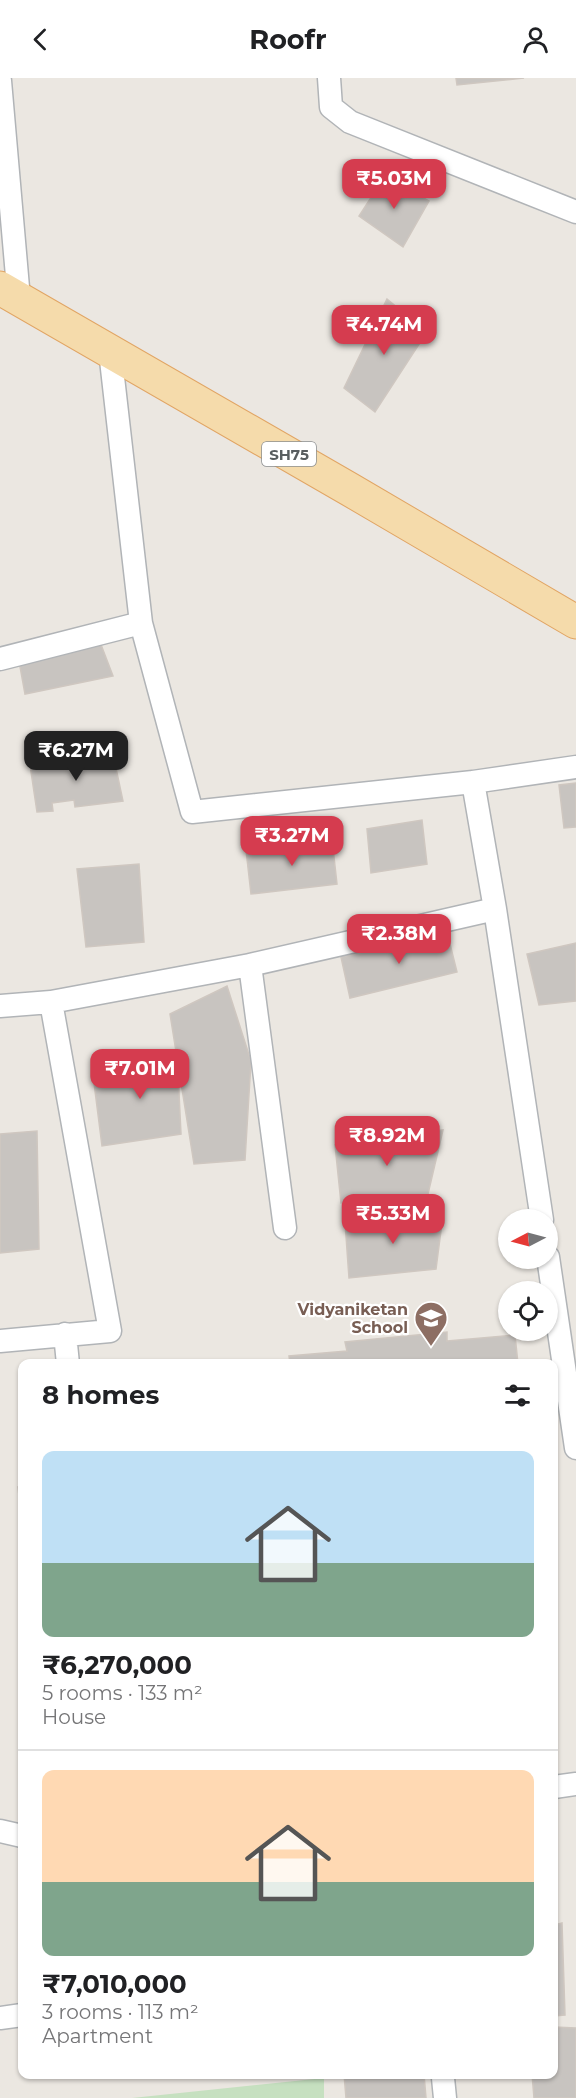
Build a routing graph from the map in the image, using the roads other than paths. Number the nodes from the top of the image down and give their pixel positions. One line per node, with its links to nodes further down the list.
1 (329, 78): 3 (street)
2 (0, 81): 4 (street)
3 (576, 212)
4 (9, 293): 5 (main road, SH75)
5 (110, 351): 6 (street); 7 (main road, SH75)
6 (141, 622): 8 (street); 10 (street)
7 (576, 622)
8 (0, 659)
9 (576, 767): 10 (street)
10 (473, 782): 11 (street)
11 (495, 909): 12 (street); 15 (street)
12 (250, 965): 13 (street); 16 (street)
13 (51, 1002): 14 (street); 18 (street)
14 (0, 1006)
15 (540, 1209)
16 (285, 1228)
17 (550, 1269): 21 (street)
18 (65, 1334): 19 (street); 20 (street)
19 (0, 1341)
20 (68, 1359)
21 (576, 1448)
22 (576, 1784): 23 (street)
23 (558, 1786)
24 (0, 1831): 25 (street)
25 (18, 1835)
26 (18, 2016): 27 (street)
27 (0, 2018)

